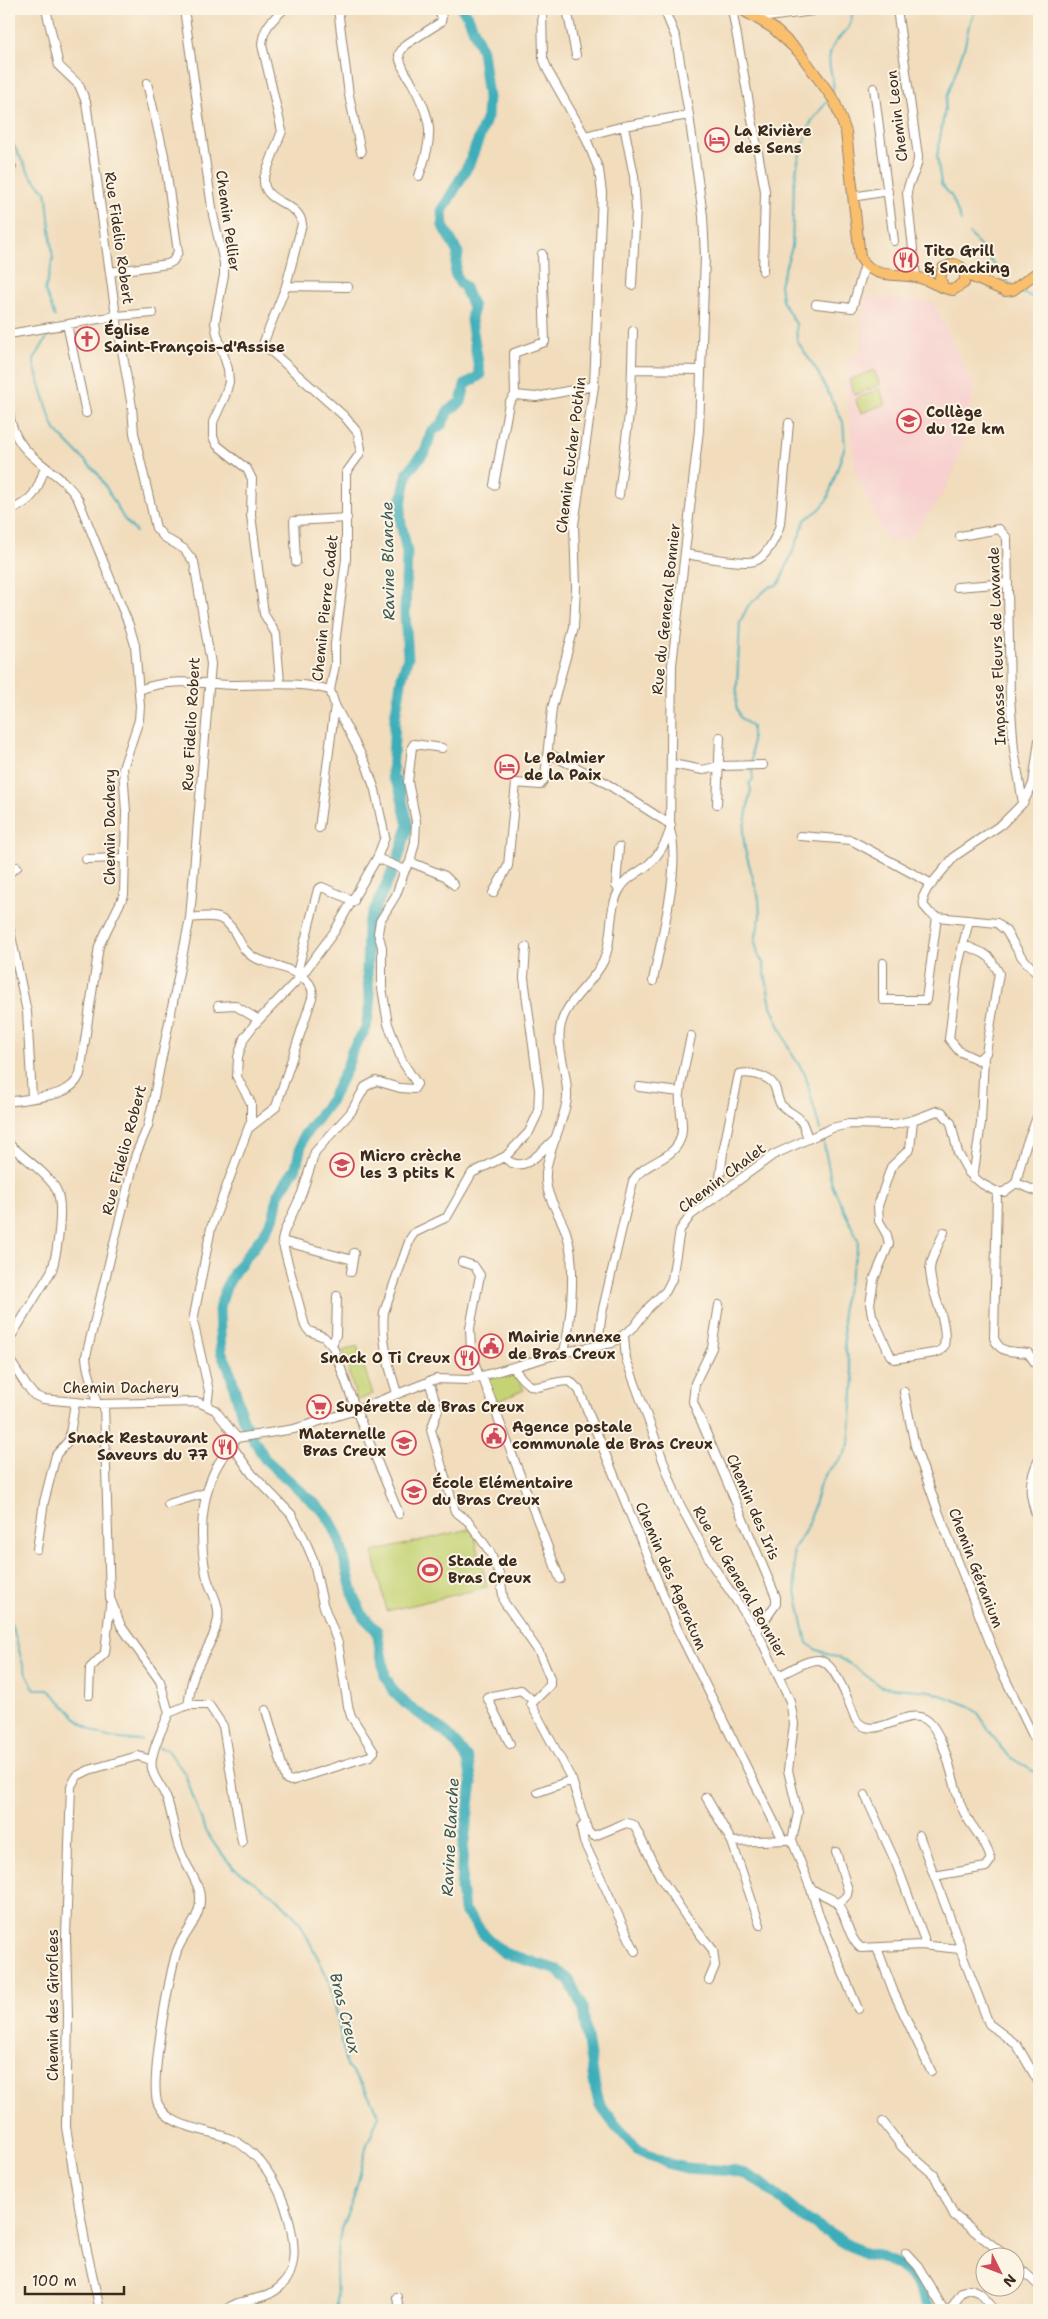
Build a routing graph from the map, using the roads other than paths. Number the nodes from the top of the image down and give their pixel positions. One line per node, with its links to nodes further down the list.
1 (46, 9): 29 (street, Rue Fidelio Robert)
2 (184, 9): 61 (street, Chemin Pellier)
3 (284, 9): 34 (street, Chemin Pierre Cadet)
4 (338, 9): 20 (street)
5 (436, 9): 21 (street)
6 (542, 9): 19 (street, Chemin Eucher Pothin)
7 (567, 9): 14 (street)
8 (664, 9): 17 (street, Rue du General Bonnier)
9 (732, 9): 30 (street)
10 (741, 9): 13 (main road)
11 (896, 9): 31 (street, Chemin Leon)
12 (813, 11): 13 (street)
13 (760, 18): 23 (main road)
14 (576, 55)
15 (147, 83): 29 (street)
16 (874, 88): 22 (street)
17 (689, 115): 18 (street); 44 (street, Rue du General Bonnier)
18 (624, 126): 19 (street); 33 (street)
19 (585, 136): 45 (street, Chemin Eucher Pothin)
20 (362, 152)
21 (419, 176)
22 (888, 192): 23 (street); 24 (street)
23 (853, 197): 26 (main road)
24 (894, 241)
25 (542, 254): 46 (street)
26 (865, 265): 31 (main road); 37 (street)
27 (941, 270): 31 (main road); 32 (main road); 35 (main road)
28 (1039, 271): 32 (main road)
29 (110, 272): 39 (street, Rue Fidelio Robert)
30 (764, 272)
31 (917, 278): 35 (main road)
32 (965, 279): 35 (main road)
33 (632, 284)
34 (286, 286): 36 (street); 55 (street, Chemin Pierre Cadet)
35 (943, 286)
36 (348, 287)
37 (816, 304)
38 (153, 313): 39 (street)
39 (116, 316): 40 (street); 62 (street, Rue Fidelio Robert)
40 (67, 324): 42 (street); 48 (street)
41 (633, 331): 43 (street)
42 (9, 334)
43 (632, 369): 44 (street); 53 (street)
44 (701, 370): 57 (street, Rue du General Bonnier)
45 (594, 386): 46 (street); 69 (street, Chemin Eucher Pothin)
46 (515, 395): 52 (street)
47 (9, 412): 50 (street, Chemin Dachery)
48 (86, 413)
49 (789, 423): 57 (street)
50 (10, 426): 51 (street, Chemin Dachery)
51 (45, 468): 54 (street); 63 (street, Chemin Dachery)
52 (494, 485)
53 (619, 495)
54 (9, 511)
55 (347, 518): 58 (street, Chemin Pierre Cadet); 64 (street, Chemin Pierre Cadet)
56 (960, 536): 59 (street, Impasse Fleurs de Lavande)
57 (685, 554): 70 (street, Rue du General Bonnier)
58 (296, 562)
59 (1008, 583): 60 (street); 73 (street, Impasse Fleurs de Lavande)
60 (957, 587)
61 (280, 682): 62 (street); 64 (street)
62 (210, 683): 63 (street); 92 (street, Rue Fidelio Robert)
63 (139, 690): 79 (street, Chemin Dachery)
64 (330, 690): 65 (street, Chemin Pierre Cadet)
65 (335, 705): 75 (street); 80 (street, Chemin Pierre Cadet)
66 (720, 737): 72 (street)
67 (1039, 740): 73 (street)
68 (442, 748): 82 (street)
69 (548, 753): 76 (street); 89 (street, Chemin Eucher Pothin)
70 (672, 764): 72 (street); 76 (street, Rue du General Bonnier)
71 (760, 765): 72 (street)
72 (718, 766): 74 (street)
73 (1023, 803): 86 (street)
74 (717, 804)
75 (319, 828)
76 (670, 828): 88 (street, Rue du General Bonnier); 100 (street)
77 (800, 836): 86 (street)
78 (619, 847): 88 (street)
79 (124, 858): 81 (street); 107 (street, Chemin Dachery)
80 (378, 858): 84 (street); 90 (street, Chemin Pierre Cadet)
81 (86, 859)
82 (410, 862): 84 (street); 87 (street)
83 (17, 867): 85 (street)
84 (405, 870): 122 (street)
85 (9, 873)
86 (932, 884): 91 (street)
87 (454, 885)
88 (620, 889): 112 (street)
89 (493, 892)
90 (354, 901): 98 (street, Chemin Pierre Cadet); 98 (street)
91 (937, 917): 93 (street); 97 (street)
92 (190, 918): 98 (street); 140 (street, Rue Fidelio Robert)
93 (969, 920): 95 (street); 99 (street)
94 (9, 926): 107 (street)
95 (964, 945): 104 (street); 104 (street)
96 (526, 947): 115 (street)
97 (883, 963)
98 (299, 974): 102 (street, Chemin Pierre Cadet); 111 (street)
99 (1039, 976)
100 (653, 981)
101 (218, 1006): 102 (street)
102 (259, 1020): 111 (street, Chemin Pierre Cadet)
103 (691, 1036): 106 (street)
104 (984, 1056): 116 (street)
105 (639, 1087): 106 (street)
106 (680, 1092): 130 (street)
107 (32, 1097): 108 (street, Chemin Dachery)
108 (9, 1102)
109 (1039, 1112): 117 (street)
110 (913, 1120): 113 (street, Chemin Chalet); 116 (street, Chemin Chalet); 121 (street)
111 (249, 1128): 141 (street, Chemin Pierre Cadet)
112 (556, 1138): 115 (street); 131 (street)
113 (810, 1138): 120 (street, Chemin Chalet); 120 (street)
114 (9, 1144): 128 (street)
115 (506, 1156): 138 (street)
116 (974, 1178): 118 (street, Chemin Chalet)
117 (1016, 1183): 118 (street); 119 (street)
118 (997, 1192): 134 (street)
119 (1039, 1192)
120 (718, 1195): 127 (street, Chemin Chalet)
121 (944, 1232)
122 (282, 1241): 124 (street); 129 (street)
123 (462, 1262): 135 (street)
124 (351, 1272)
125 (337, 1296): 129 (street)
126 (719, 1305): 153 (street, Chemin des Iris)
127 (624, 1336): 130 (street, Chemin Chalet); 153 (street, Rue du General Bonnier)
128 (9, 1340)
129 (332, 1345): 142 (street)
130 (603, 1345): 131 (street, Chemin Chalet)
131 (564, 1352): 133 (street, Chemin Chalet)
132 (9, 1358): 139 (street, Chemin Dachery)
133 (513, 1367): 135 (street, Chemin Chalet); 169 (street, Chemin des Ageratum)
134 (1039, 1368)
135 (480, 1377): 136 (street, Chemin Chalet); 151 (street)
136 (429, 1381): 138 (street, Chemin Chalet); 156 (street)
137 (904, 1392): 161 (street, Chemin Géranium)
138 (397, 1394): 142 (street, Chemin Chalet)
139 (75, 1403): 140 (street, Chemin Dachery); 150 (street)
140 (100, 1404): 141 (street, Chemin Dachery); 152 (street, Rue Fidelio Robert)
141 (207, 1406): 143 (street)
142 (356, 1410): 143 (street, Chemin Chalet); 148 (street)
143 (239, 1438): 144 (street)
144 (232, 1446): 146 (street); 158 (street)
145 (1039, 1458): 149 (street)
146 (205, 1493): 147 (street); 157 (street)
147 (168, 1504)
148 (399, 1514)
149 (1039, 1524)
150 (37, 1549)
151 (560, 1579)
152 (110, 1598): 155 (street); 159 (street)
153 (757, 1632): 154 (street, Rue du General Bonnier)
154 (778, 1676): 170 (street, Rue du General Bonnier); 174 (street)
155 (89, 1695)
156 (532, 1700): 160 (street); 163 (street)
157 (188, 1705): 159 (street); 171 (street)
158 (266, 1710)
159 (169, 1714): 162 (street)
160 (510, 1744)
161 (1039, 1748)
162 (151, 1760): 192 (street, Chemin des Giroflees); 193 (street)
163 (572, 1780): 164 (street); 167 (street)
164 (538, 1792)
165 (866, 1795): 178 (street)
166 (706, 1797): 172 (street)
167 (586, 1822): 180 (street); 182 (street)
168 (919, 1835): 174 (street)
169 (782, 1840): 170 (street); 172 (street)
170 (792, 1840): 175 (street)
171 (242, 1842)
172 (732, 1842): 177 (street)
173 (836, 1852): 176 (street)
174 (934, 1876): 181 (street)
175 (810, 1887): 176 (street); 183 (street)
176 (839, 1904): 179 (street)
177 (760, 1925)
178 (924, 1945): 179 (street); 181 (street)
179 (877, 1948): 184 (street)
180 (635, 1951)
181 (962, 1952): 185 (street)
182 (709, 1980)
183 (858, 2010)
184 (931, 2071)
185 (1039, 2083)
186 (883, 2122): 187 (street)
187 (993, 2246)
188 (906, 2253): 195 (street)
189 (1026, 2274): 190 (street)
190 (1039, 2286)
191 (397, 2297): 194 (street)
192 (100, 2310)
193 (226, 2310)
194 (399, 2310)
195 (944, 2310)
196 (950, 2310): 197 (street)
197 (995, 2310)

